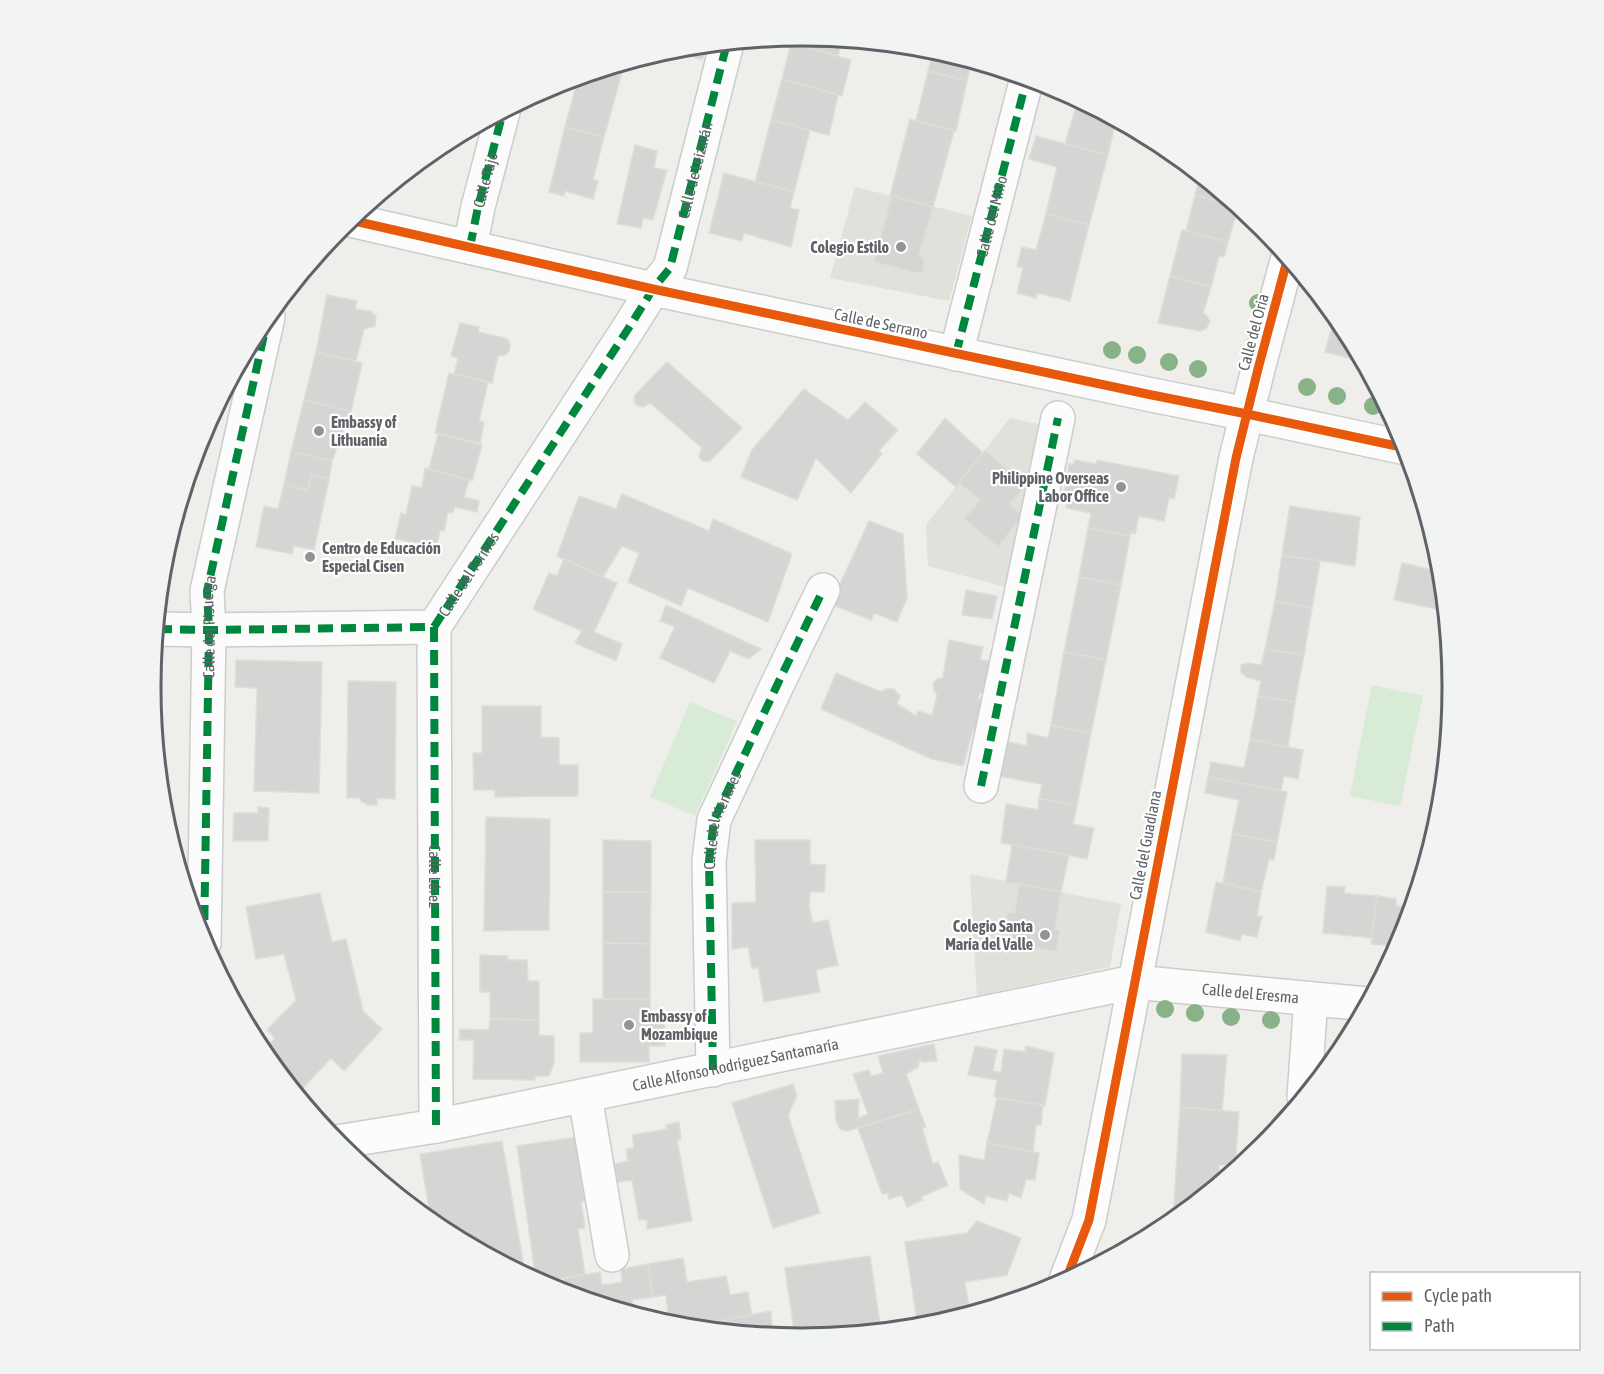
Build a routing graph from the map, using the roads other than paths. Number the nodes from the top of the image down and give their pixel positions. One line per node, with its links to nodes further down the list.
1 (725, 51): 7 (street, Calle de Leizarán)
2 (1025, 86): 9 (street, Calle del Miño)
3 (500, 123): 5 (street, Calle Tajo)
4 (361, 223): 5 (street, Calle de Serrano)
5 (470, 247): 7 (street, Calle de Serrano)
6 (1285, 267): 10 (street, Calle del Oria)
7 (653, 289): 9 (street, Calle de Serrano); 14 (street, Calle del Tormes)
8 (263, 342): 16 (street, Calle del Pisuerga)
9 (956, 354): 10 (street, Calle de Serrano)
10 (1247, 414): 12 (street, Calle de Serrano); 19 (street, Calle del Guadiana)
11 (1058, 418): 17 (street)
12 (1395, 446)
13 (824, 590): 22 (street, Calle del Henares)
14 (434, 627): 16 (street, Calle del Tormes); 25 (street, Calle Lérez)
15 (165, 629): 16 (street, Calle del Tormes)
16 (209, 630): 18 (street, Calle del Pisuerga)
17 (981, 786)
18 (204, 917)
19 (1134, 982): 20 (street, Calle del Eresma); 22 (street, Calle Alfonso Rodríguez Santamaría); 28 (street, Calle del Guadiana)
20 (1311, 999): 21 (street, Calle del Eresma); 23 (street)
21 (1359, 1003)
22 (713, 1070): 24 (street, Calle Alfonso Rodríguez Santamaría)
23 (1305, 1083)
24 (585, 1095): 25 (street, Calle Alfonso Rodríguez Santamaría); 27 (street)
25 (436, 1126): 26 (street, Calle Alfonso Rodríguez Santamaría)
26 (349, 1140)
27 (612, 1255)
28 (1071, 1268)

